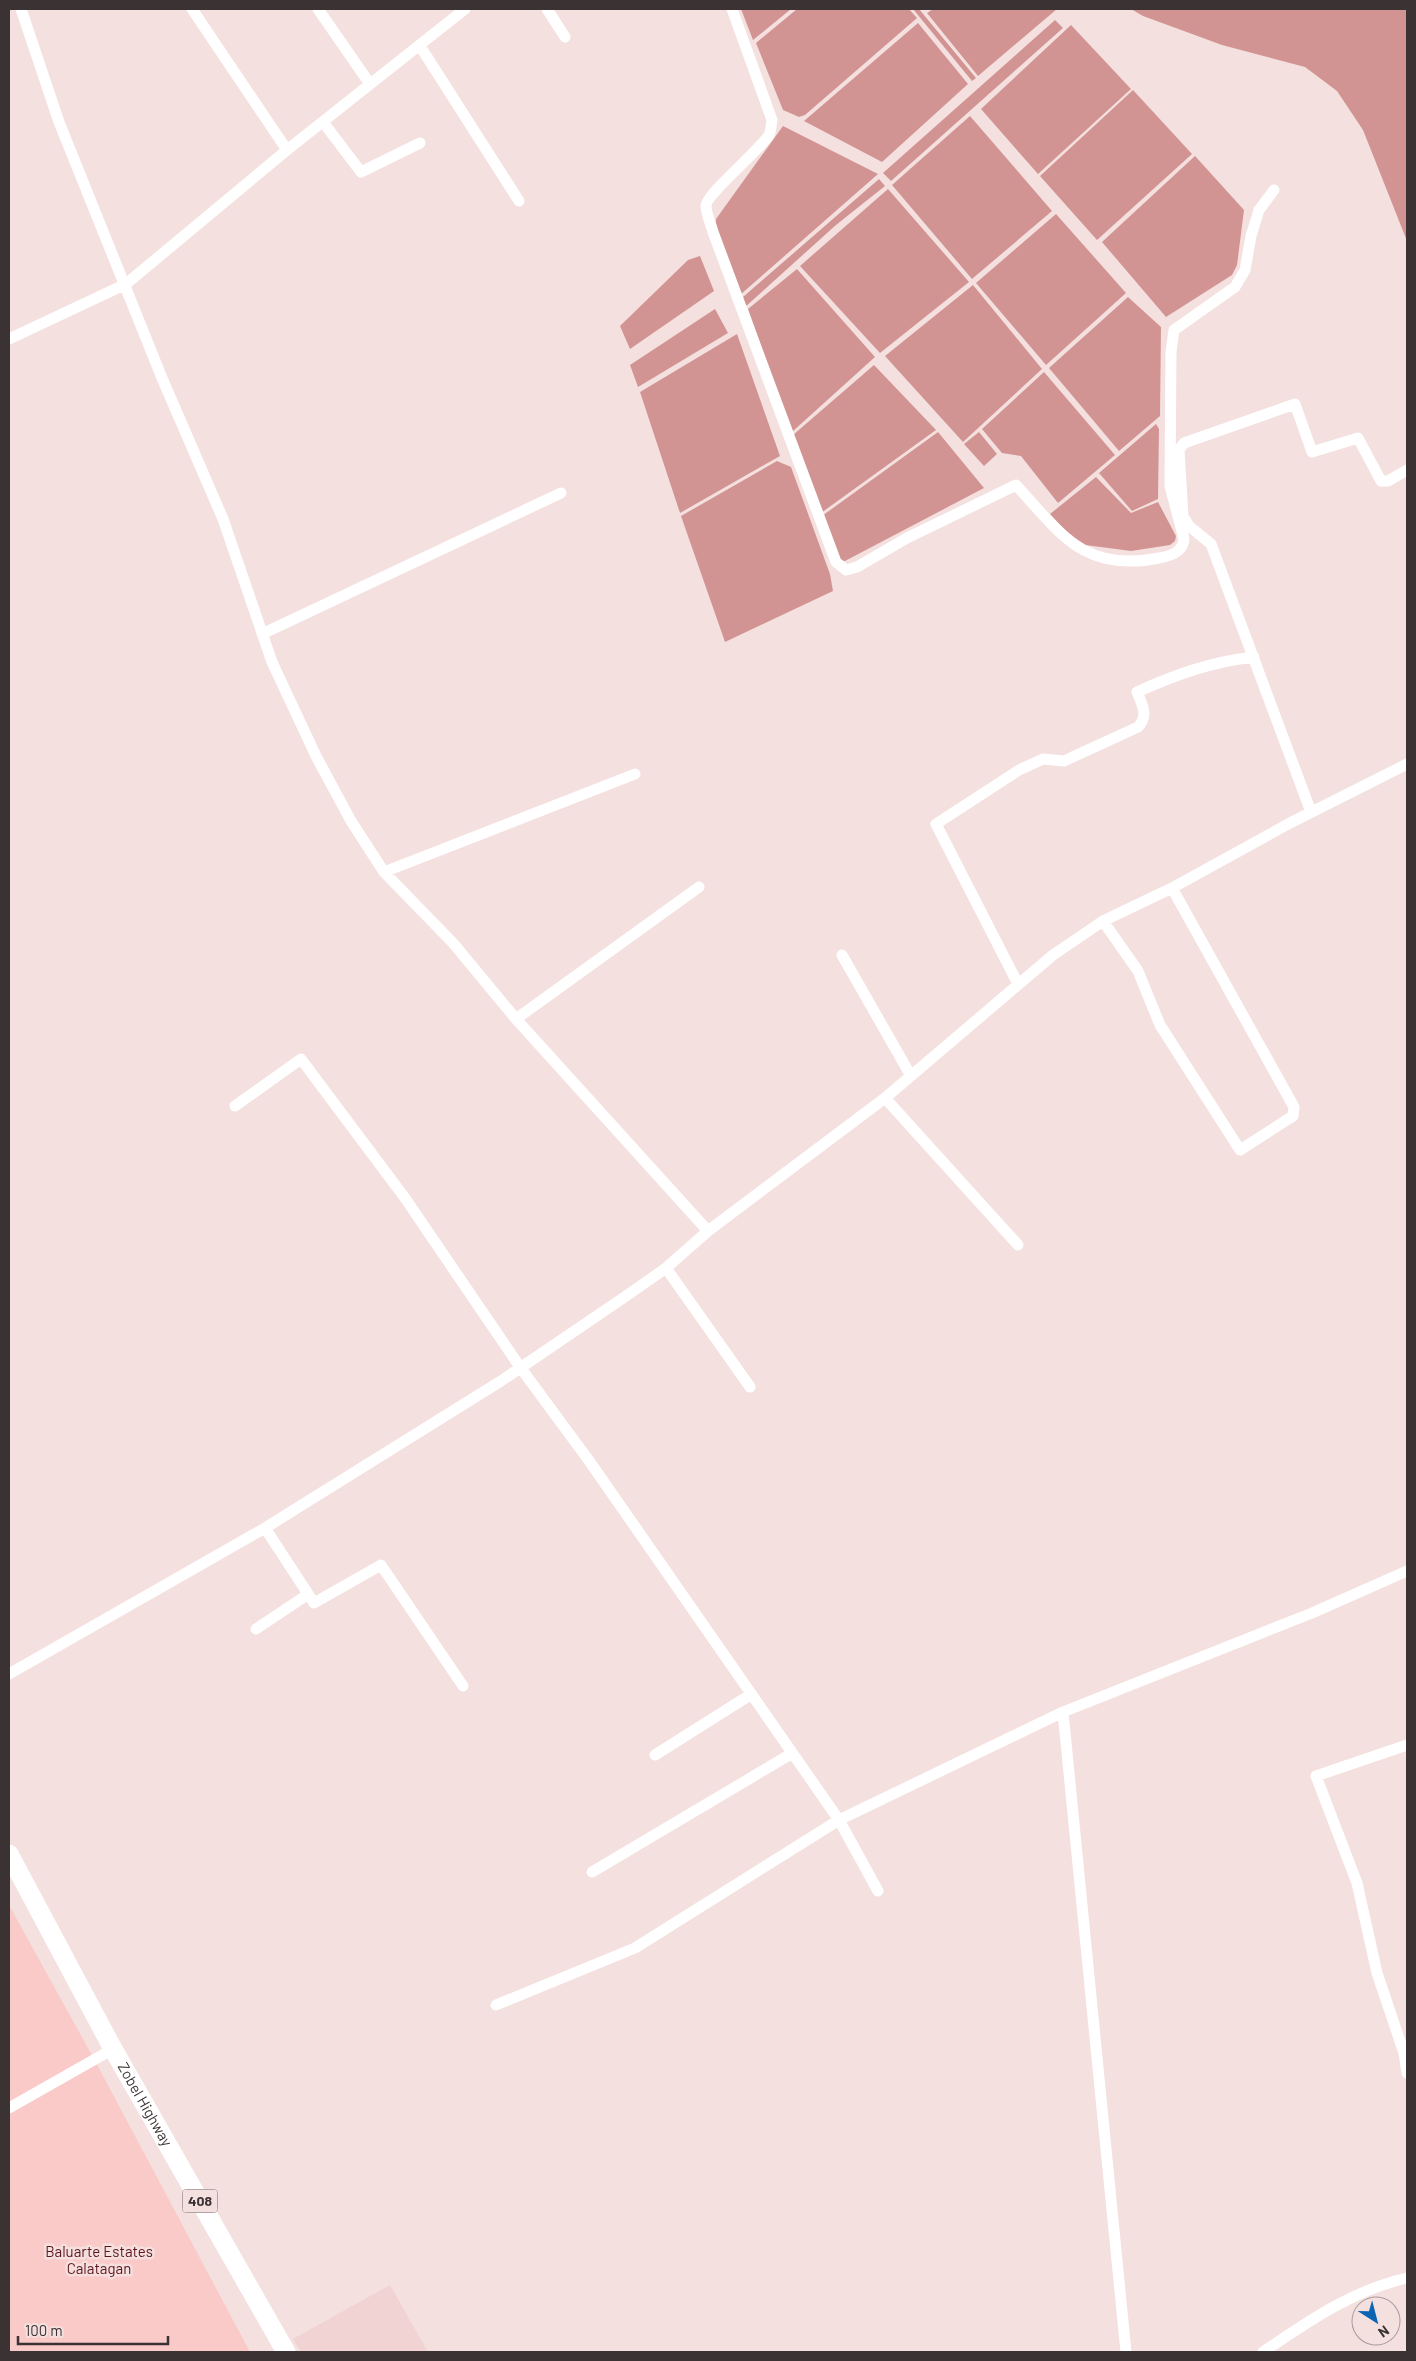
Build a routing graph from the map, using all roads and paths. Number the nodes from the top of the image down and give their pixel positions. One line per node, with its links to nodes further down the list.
1 (21, 9): 15 (street)
2 (192, 9): 12 (street)
3 (318, 9): 9 (street)
4 (465, 9): 8 (street)
5 (547, 9): 7 (street)
6 (732, 9): 13 (street)
7 (565, 37)
8 (420, 46): 9 (street); 14 (street)
9 (370, 84): 10 (street)
10 (323, 122): 11 (street); 12 (street)
11 (420, 143)
12 (287, 150): 15 (street)
13 (1274, 190)
14 (518, 200)
15 (126, 284): 16 (street); 19 (street)
16 (9, 339)
17 (1407, 470): 20 (street)
18 (561, 493): 19 (street)
19 (262, 634): 24 (street)
20 (1254, 657): 23 (street); 29 (street)
21 (1407, 764): 23 (street)
22 (635, 774): 24 (street)
23 (1311, 812): 26 (street)
24 (384, 872): 30 (street)
25 (699, 887): 30 (street)
26 (1172, 888): 27 (street); 27 (street)
27 (1103, 921): 29 (street)
28 (842, 954): 31 (street)
29 (1018, 984): 31 (street)
30 (516, 1019): 34 (street)
31 (911, 1076): 32 (street)
32 (885, 1098): 34 (street); 35 (street)
33 (235, 1106): 37 (street)
34 (708, 1231): 36 (street)
35 (1018, 1245)
36 (666, 1268): 37 (street); 38 (street)
37 (520, 1366): 39 (street); 45 (street)
38 (750, 1387)
39 (265, 1528): 41 (street); 43 (street)
40 (1407, 1571): 46 (street)
41 (307, 1595): 42 (street); 44 (street)
42 (256, 1628)
43 (9, 1674)
44 (463, 1686)
45 (750, 1696): 48 (street); 49 (street)
46 (1063, 1712): 50 (street); 61 (street)
47 (1407, 1745): 55 (street)
48 (791, 1754): 50 (street); 52 (street)
49 (655, 1755)
50 (838, 1820): 53 (street); 54 (street)
51 (9, 1854): 56 (main road, Zobel Highway / 408)
52 (592, 1872)
53 (878, 1891)
54 (496, 2005)
55 (1403, 2036): 57 (street)
56 (113, 2049): 58 (street); 60 (main road, Zobel Highway / 408)
57 (1407, 2073)
58 (9, 2108)
59 (1407, 2278): 62 (street)
60 (286, 2352)
61 (1126, 2352)
62 (1263, 2352)

